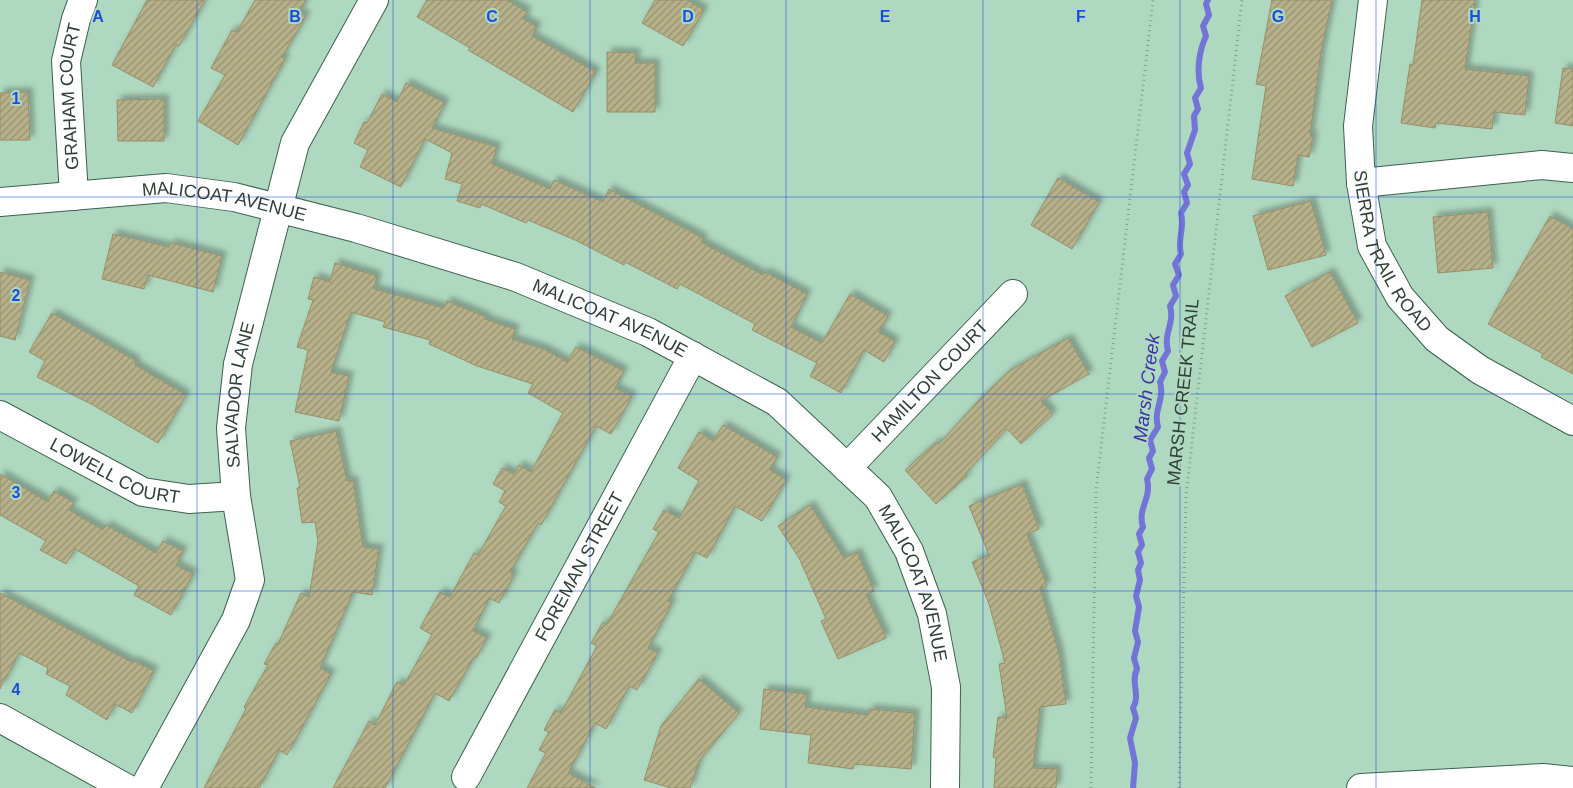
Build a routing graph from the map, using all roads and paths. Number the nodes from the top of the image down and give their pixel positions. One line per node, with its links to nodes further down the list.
1 (83, 0): 8 (street, GRAHAM COURT)
2 (374, 0): 10 (street, SALVADOR LANE)
3 (1153, 0): 23 (path)
4 (1242, 0): 24 (path, MARSH CREEK TRAIL)
5 (1373, 0): 7 (street, SIERRA TRAIL ROAD)
6 (1573, 168): 7 (street)
7 (1362, 183): 14 (street, SIERRA TRAIL ROAD)
8 (74, 196): 9 (street, MALICOAT AVENUE); 10 (street, MALICOAT AVENUE)
9 (0, 202)
10 (278, 208): 12 (street, MALICOAT AVENUE); 16 (street, SALVADOR LANE)
11 (1013, 294): 15 (street, HAMILTON COURT)
12 (693, 356): 15 (street, MALICOAT AVENUE); 18 (street, FOREMAN STREET)
13 (0, 415): 16 (street, LOWELL COURT)
14 (1573, 421)
15 (847, 468): 22 (street, MALICOAT AVENUE)
16 (236, 496): 21 (street, SALVADOR LANE)
17 (0, 718): 20 (street)
18 (466, 777)
19 (1573, 781): 25 (street)
20 (126, 788)
21 (144, 788)
22 (945, 788)
23 (1091, 788)
24 (1179, 788)
25 (1361, 788)

